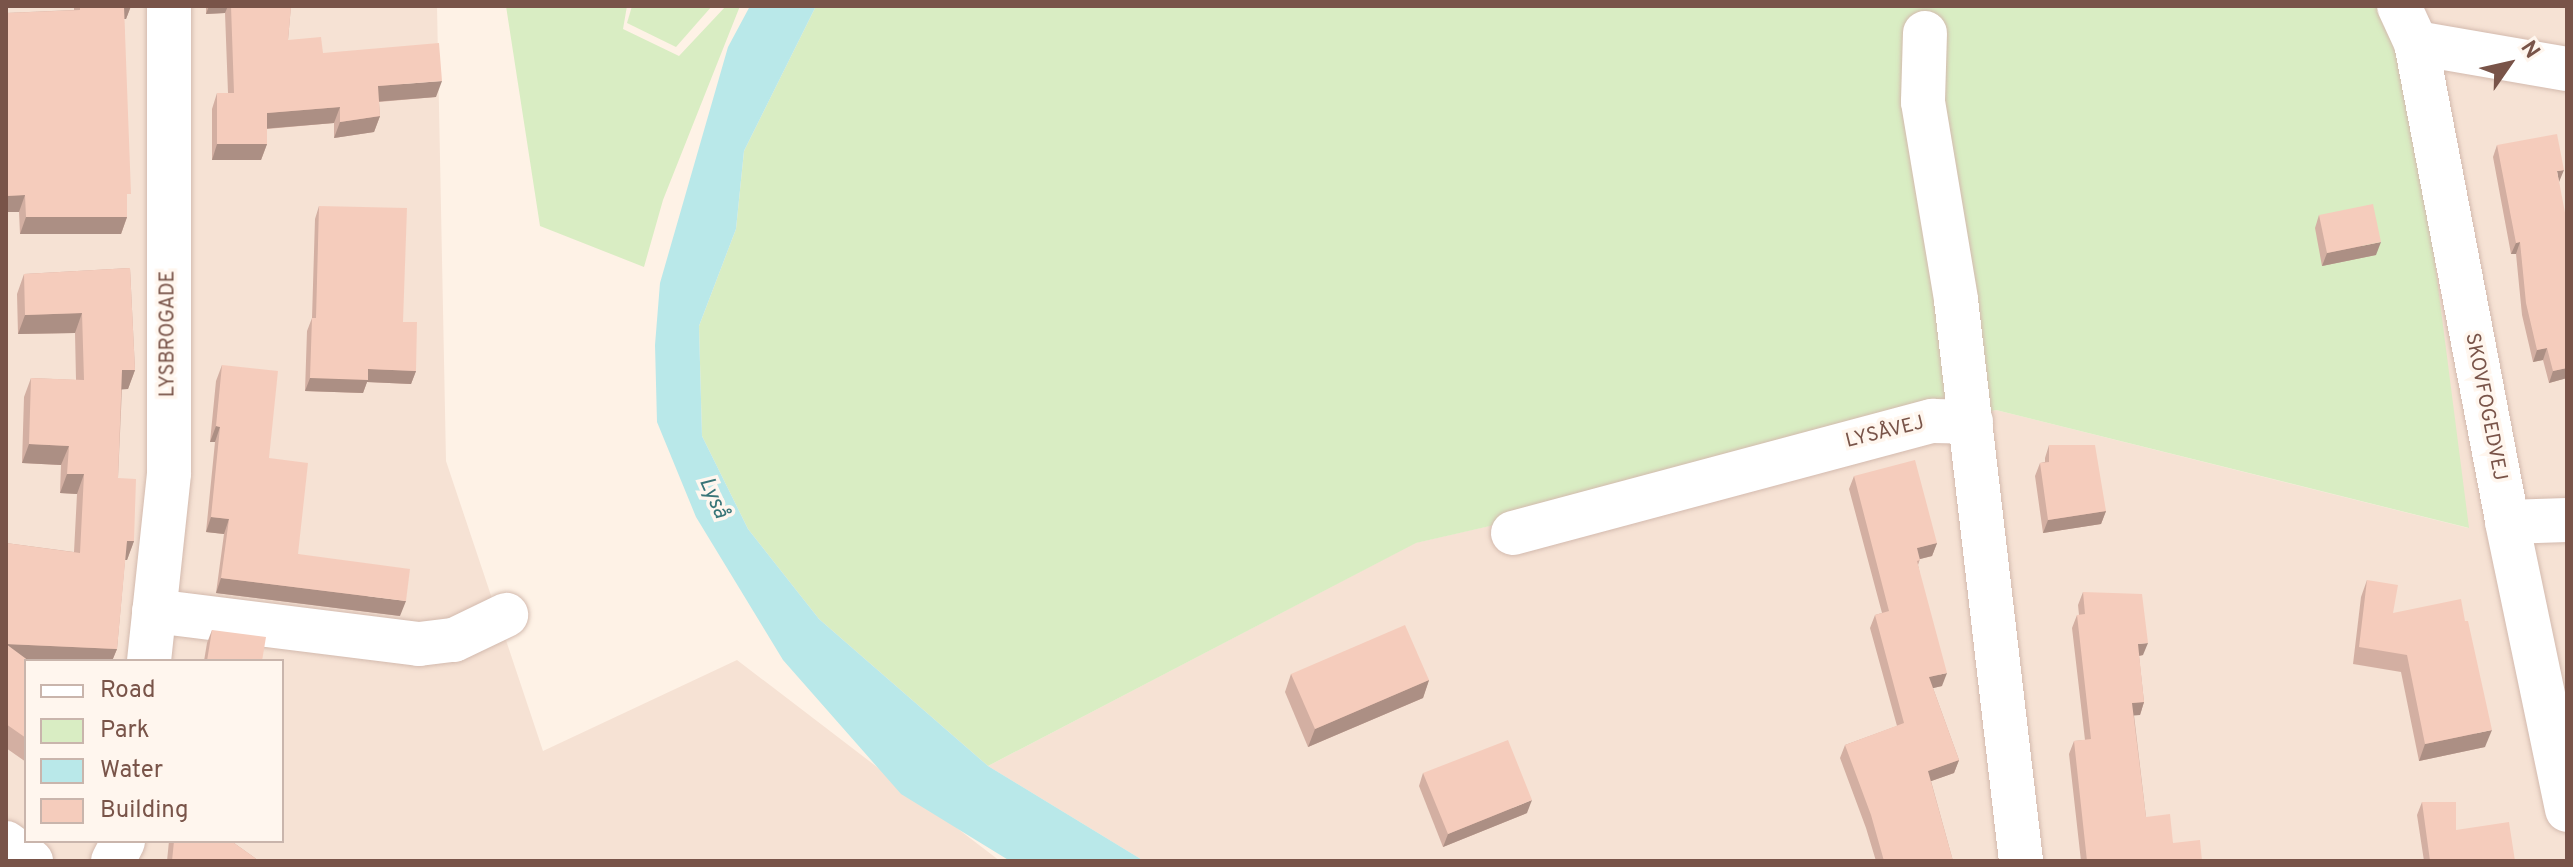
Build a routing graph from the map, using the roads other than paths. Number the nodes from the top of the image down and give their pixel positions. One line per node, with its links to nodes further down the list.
1 (169, 6): 9 (street, LYSBROGADE)
2 (2407, 24): 4 (street); 7 (street, SKOVFOGEDVEJ)
3 (1925, 33): 5 (street)
4 (2567, 69)
5 (1971, 422): 8 (street, LYSÅVEJ); 17 (street)
6 (2567, 520): 7 (street)
7 (2507, 522): 12 (street, SKOVFOGEDVEJ)
8 (1513, 533)
9 (154, 611): 10 (street); 11 (street, LYSBROGADE)
10 (506, 615)
11 (149, 659)
12 (2567, 810)
13 (6, 843): 15 (street)
14 (122, 843): 16 (street)
15 (31, 861)
16 (113, 861)
17 (2021, 861)

